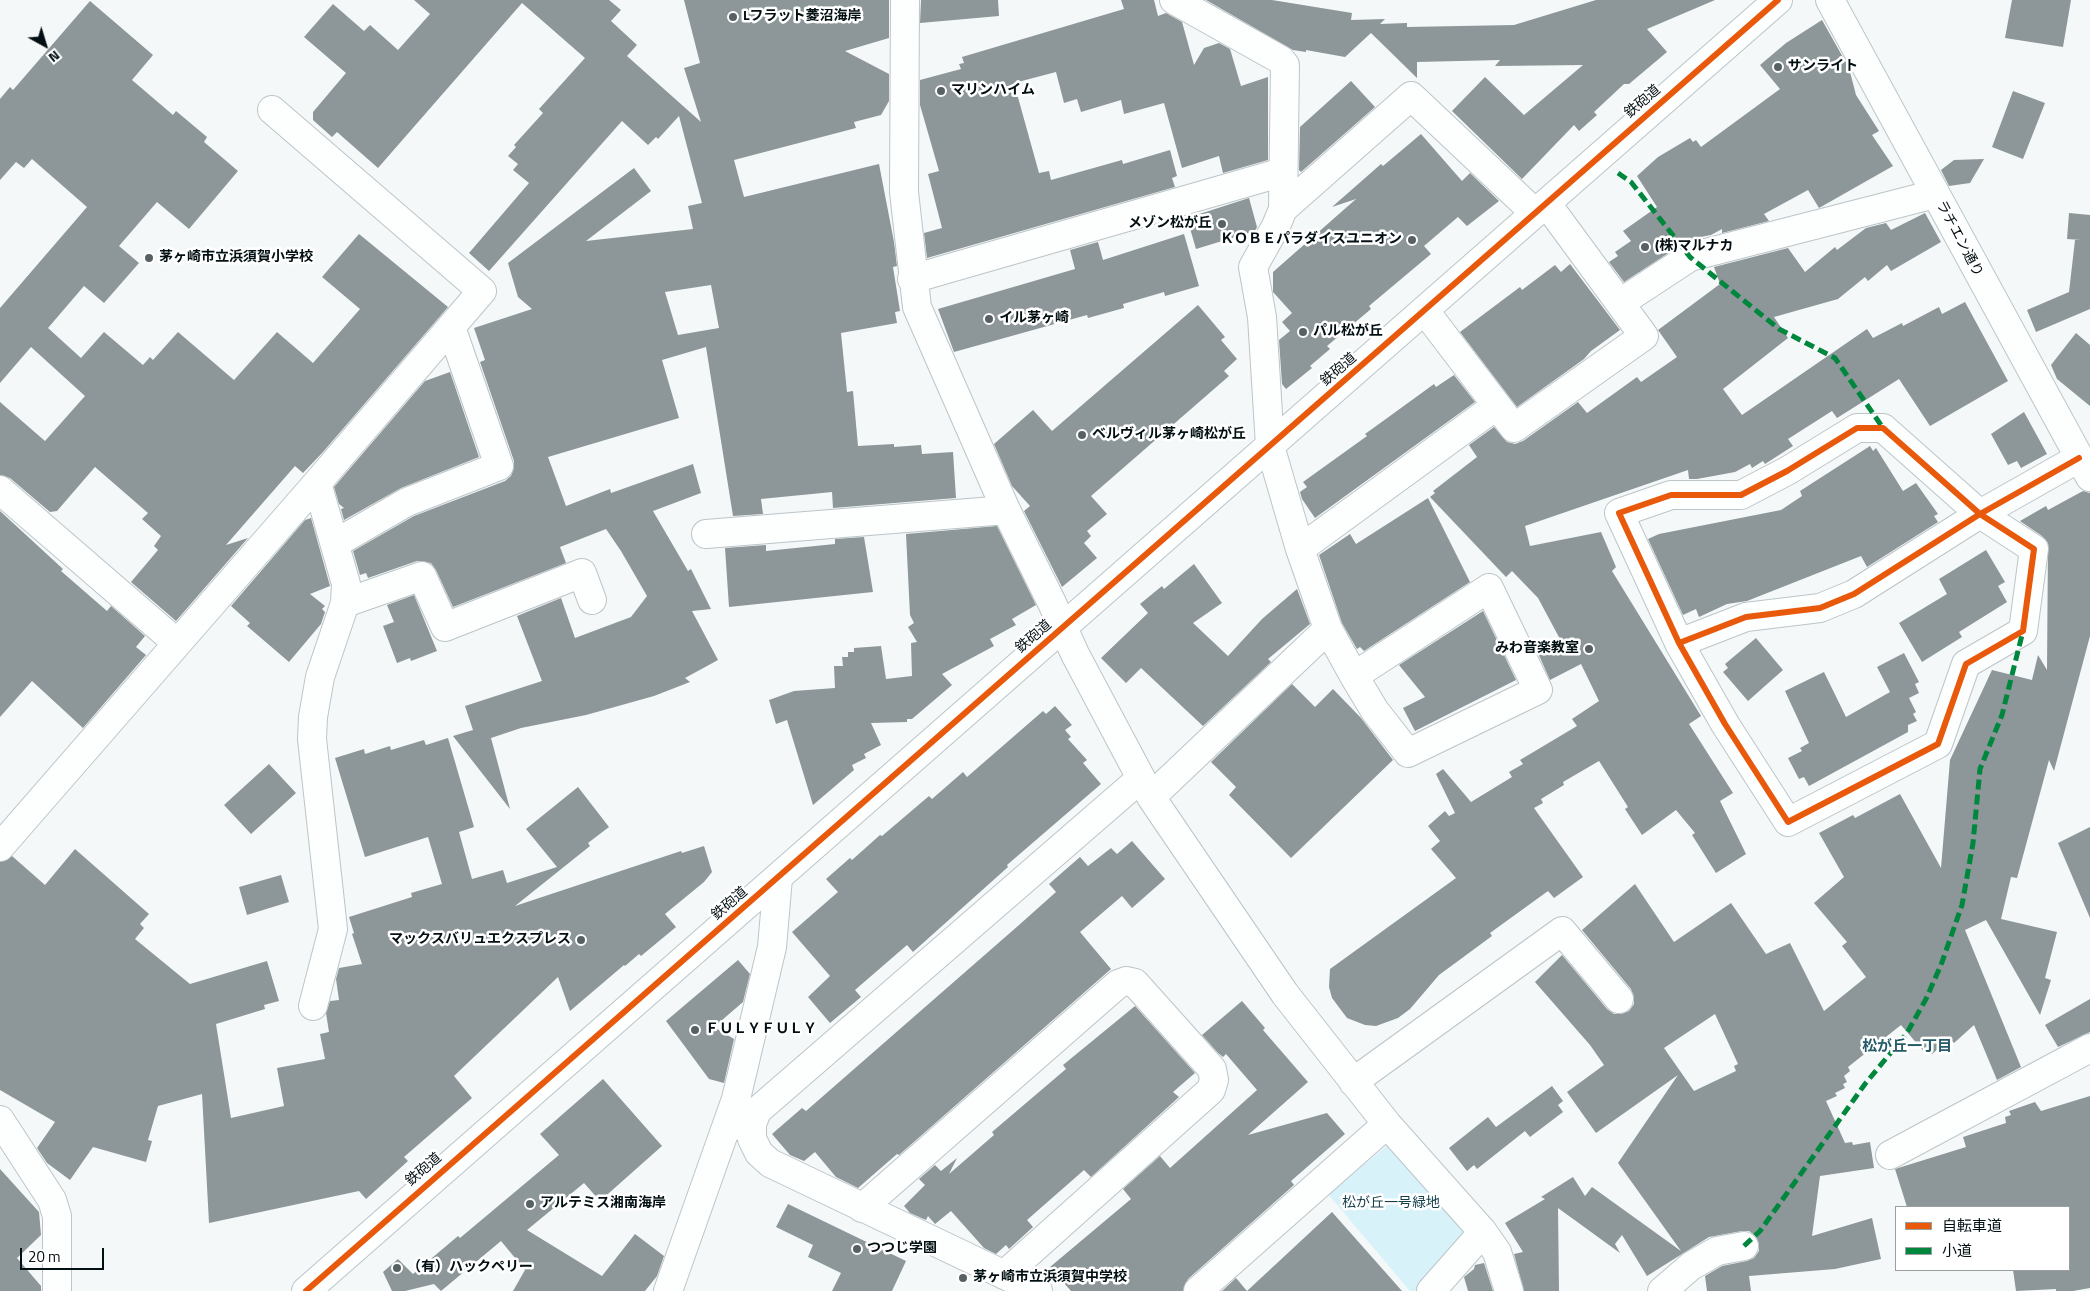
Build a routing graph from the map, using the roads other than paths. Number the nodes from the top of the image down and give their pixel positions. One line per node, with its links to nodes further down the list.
1 (905, 0): 10 (street)
2 (1174, 0): 6 (street)
3 (1778, 0): 9 (street, 鉄砲道)
4 (1830, 0): 7 (street, ラチエン通り)
5 (272, 110): 13 (street)
6 (1283, 172): 8 (street); 10 (street)
7 (1935, 194): 11 (street); 16 (street, ラチエン通り)
8 (1283, 208): 9 (street); 15 (street)
9 (1541, 208): 11 (street); 12 (street, 鉄砲道)
10 (912, 279): 19 (street)
11 (1620, 303): 14 (street)
12 (1425, 311): 14 (street); 15 (street, 鉄砲道)
13 (452, 328): 17 (street); 22 (street)
14 (1496, 406): 23 (street)
15 (1270, 446): 23 (street); 26 (street, 鉄砲道)
16 (2085, 468): 20 (street)
17 (318, 483): 22 (street); 29 (street)
18 (0, 490): 29 (street)
19 (1006, 510): 21 (street); 26 (street)
20 (1980, 514): 28 (street); 28 (street); 28 (street)
21 (706, 534)
22 (336, 543): 25 (street)
23 (1300, 549): 27 (street)
24 (592, 600): 25 (street)
25 (345, 603): 35 (street)
26 (1063, 628): 31 (street); 33 (street, 鉄砲道)
27 (1328, 629): 30 (street); 31 (street)
28 (1679, 643)
29 (177, 644): 32 (street)
30 (1354, 676): 30 (street)
31 (1145, 788): 37 (street); 40 (street)
32 (0, 847)
33 (778, 878): 40 (street); 48 (street, 鉄砲道)
34 (1619, 999): 37 (street)
35 (313, 1006)
36 (2090, 1048): 41 (street)
37 (1353, 1082): 39 (street)
38 (0, 1120): 47 (street)
39 (1387, 1124): 43 (street); 51 (street)
40 (739, 1125): 42 (street); 49 (street)
41 (1890, 1155)
42 (862, 1208): 45 (street); 45 (street)
43 (1483, 1232): 52 (street); 53 (street)
44 (1744, 1246): 46 (street)
45 (1004, 1275): 50 (street)
46 (1693, 1278): 54 (street)
47 (57, 1291)
48 (306, 1291)
49 (668, 1291)
50 (1038, 1291)
51 (1198, 1291)
52 (1431, 1291)
53 (1509, 1291)
54 (1662, 1291)

